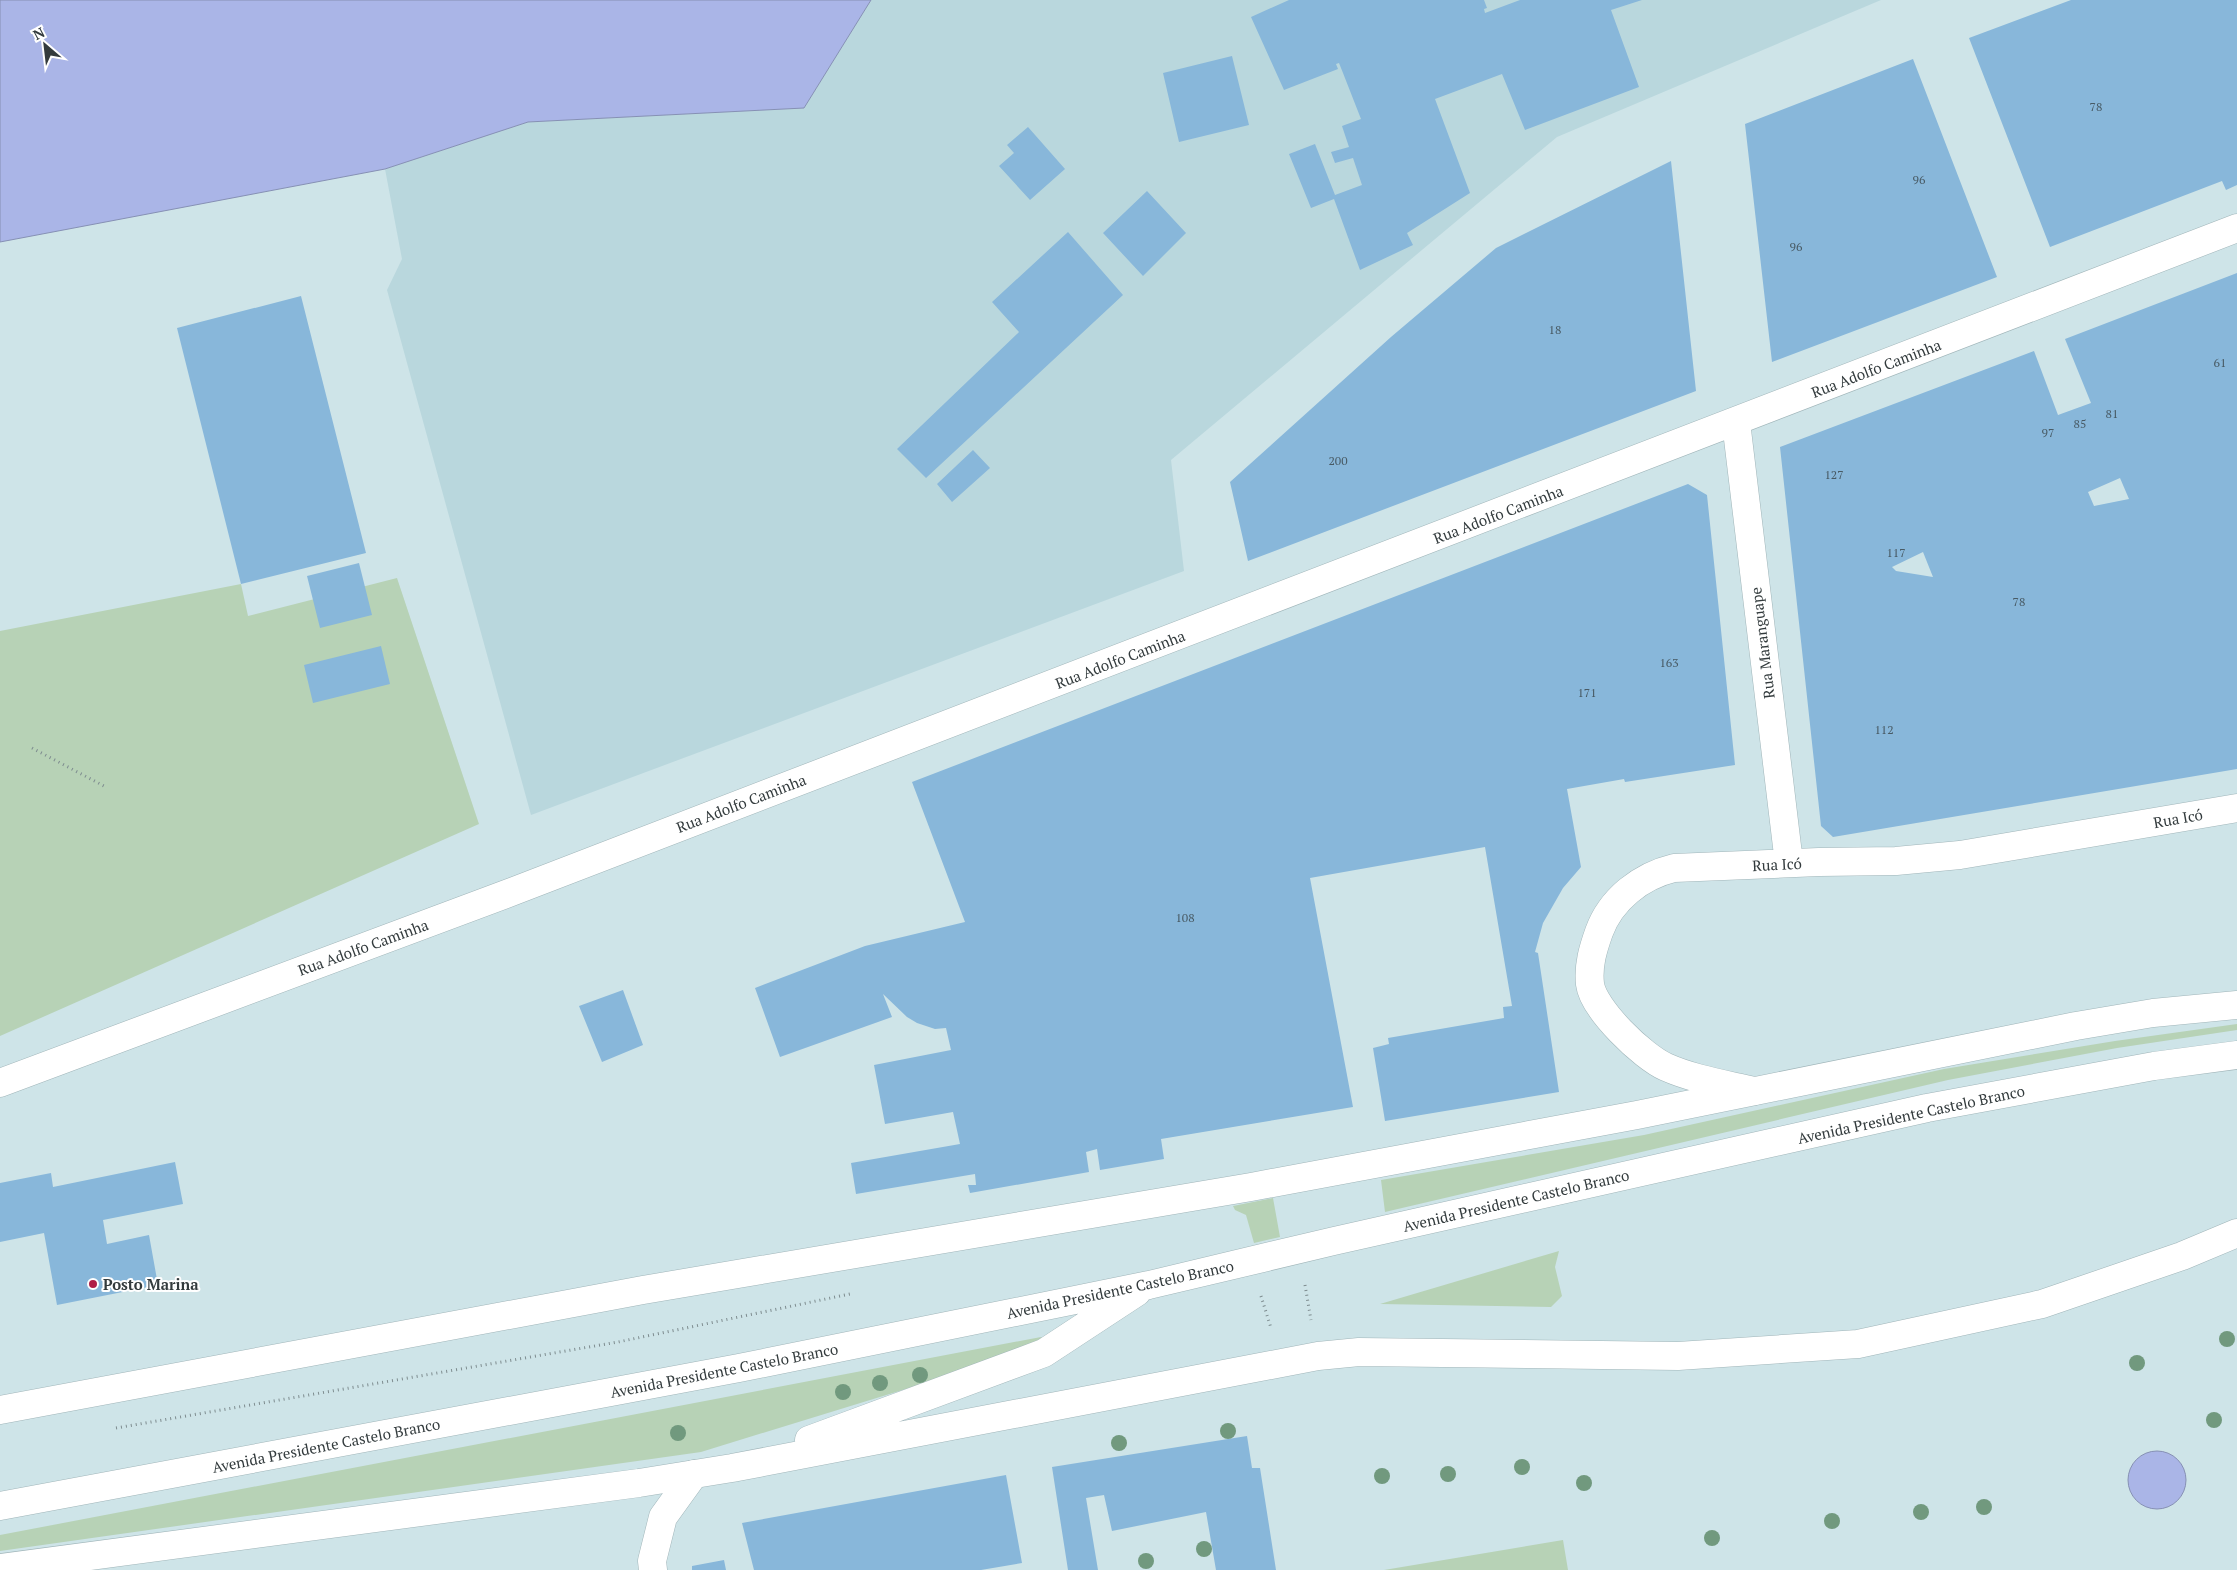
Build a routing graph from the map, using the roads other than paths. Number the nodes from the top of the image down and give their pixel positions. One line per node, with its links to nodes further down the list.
1 (2237, 228): 2 (main road, Rua Adolfo Caminha)
2 (1736, 422): 4 (main road, Rua Maranguape); 7 (main road, Rua Adolfo Caminha)
3 (2237, 808): 4 (main road, Rua Icó)
4 (1788, 863): 8 (main road, Rua Icó)
5 (2237, 1005): 8 (main road)
6 (2237, 1055): 10 (main road, Avenida Presidente Castelo Branco)
7 (0, 1083)
8 (1754, 1091): 11 (main road)
9 (2237, 1234): 12 (main road)
10 (1149, 1284): 12 (main road); 14 (main road, Avenida Presidente Castelo Branco)
11 (0, 1410)
12 (732, 1468): 13 (main road)
13 (694, 1474): 15 (main road); 16 (main road)
14 (0, 1506)
15 (0, 1568)
16 (653, 1570)

